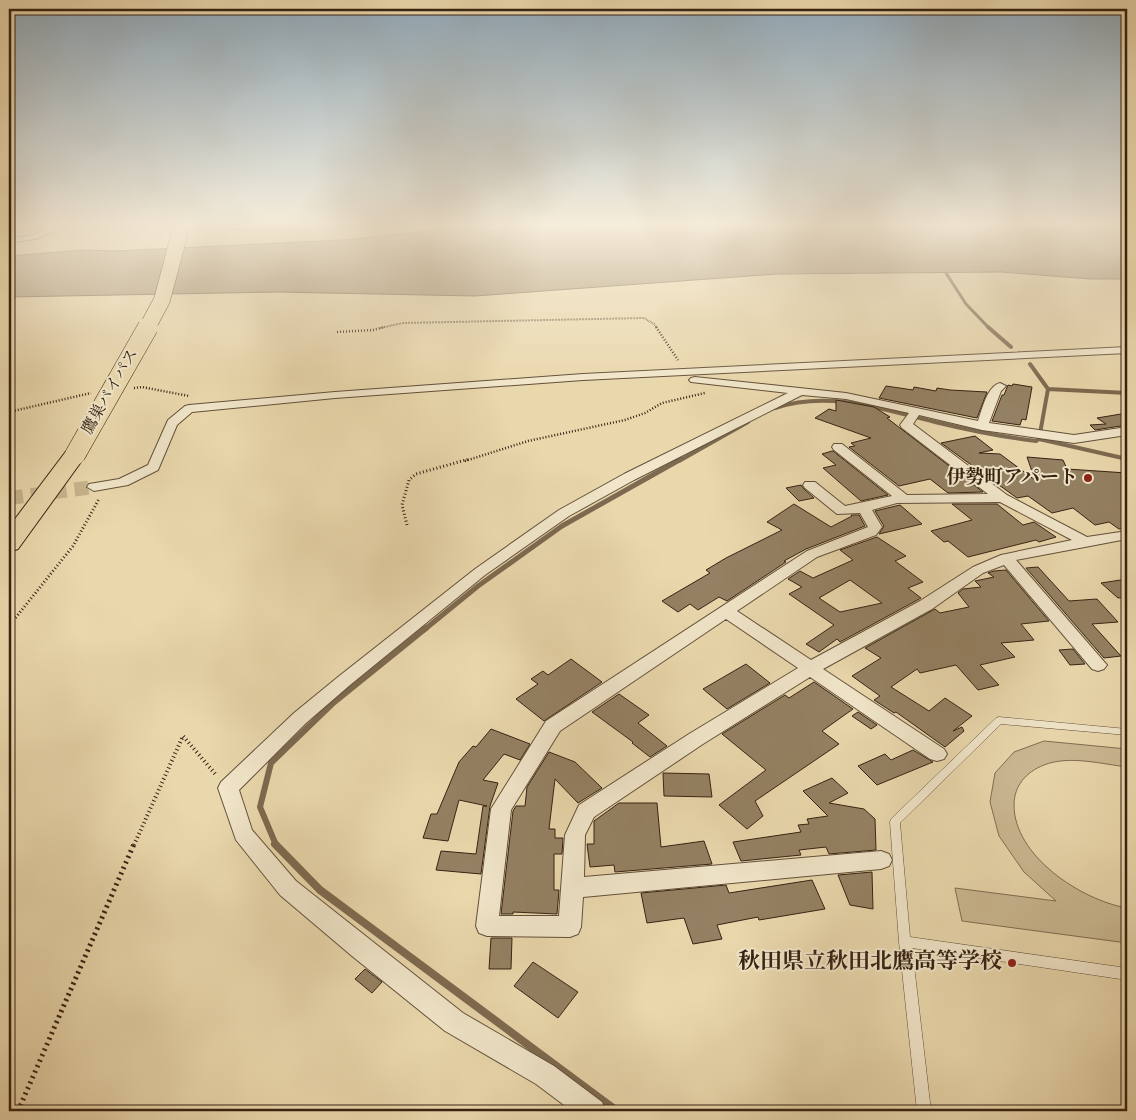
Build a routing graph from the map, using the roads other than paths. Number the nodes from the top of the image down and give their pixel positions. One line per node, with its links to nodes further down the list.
1 (168, 276): 17 (highway, 鷹巣バイパス, bridge)
2 (1127, 350): 3 (street)
3 (654, 375): 5 (street); 11 (street)
4 (1000, 386): 7 (street)
5 (799, 392): 6 (street); 28 (street)
6 (913, 415): 7 (street); 12 (street)
7 (982, 426): 8 (street)
8 (1127, 431)
9 (838, 447): 13 (street)
10 (810, 484): 14 (street)
11 (94, 487)
12 (1002, 498): 13 (street); 16 (street)
13 (904, 499): 14 (street)
14 (864, 508): 19 (street)
15 (1127, 535): 16 (street)
16 (1084, 542): 18 (street)
17 (9, 544)
18 (1006, 558): 20 (street); 21 (street)
19 (727, 612): 21 (street); 25 (street)
20 (1098, 665)
21 (811, 668): 23 (street); 25 (street)
22 (1127, 732): 26 (lane)
23 (937, 754)
24 (881, 860): 25 (street)
25 (573, 888)
26 (905, 942): 27 (lane); 29 (lane)
27 (1127, 974)
28 (593, 1111)
29 (924, 1111)

